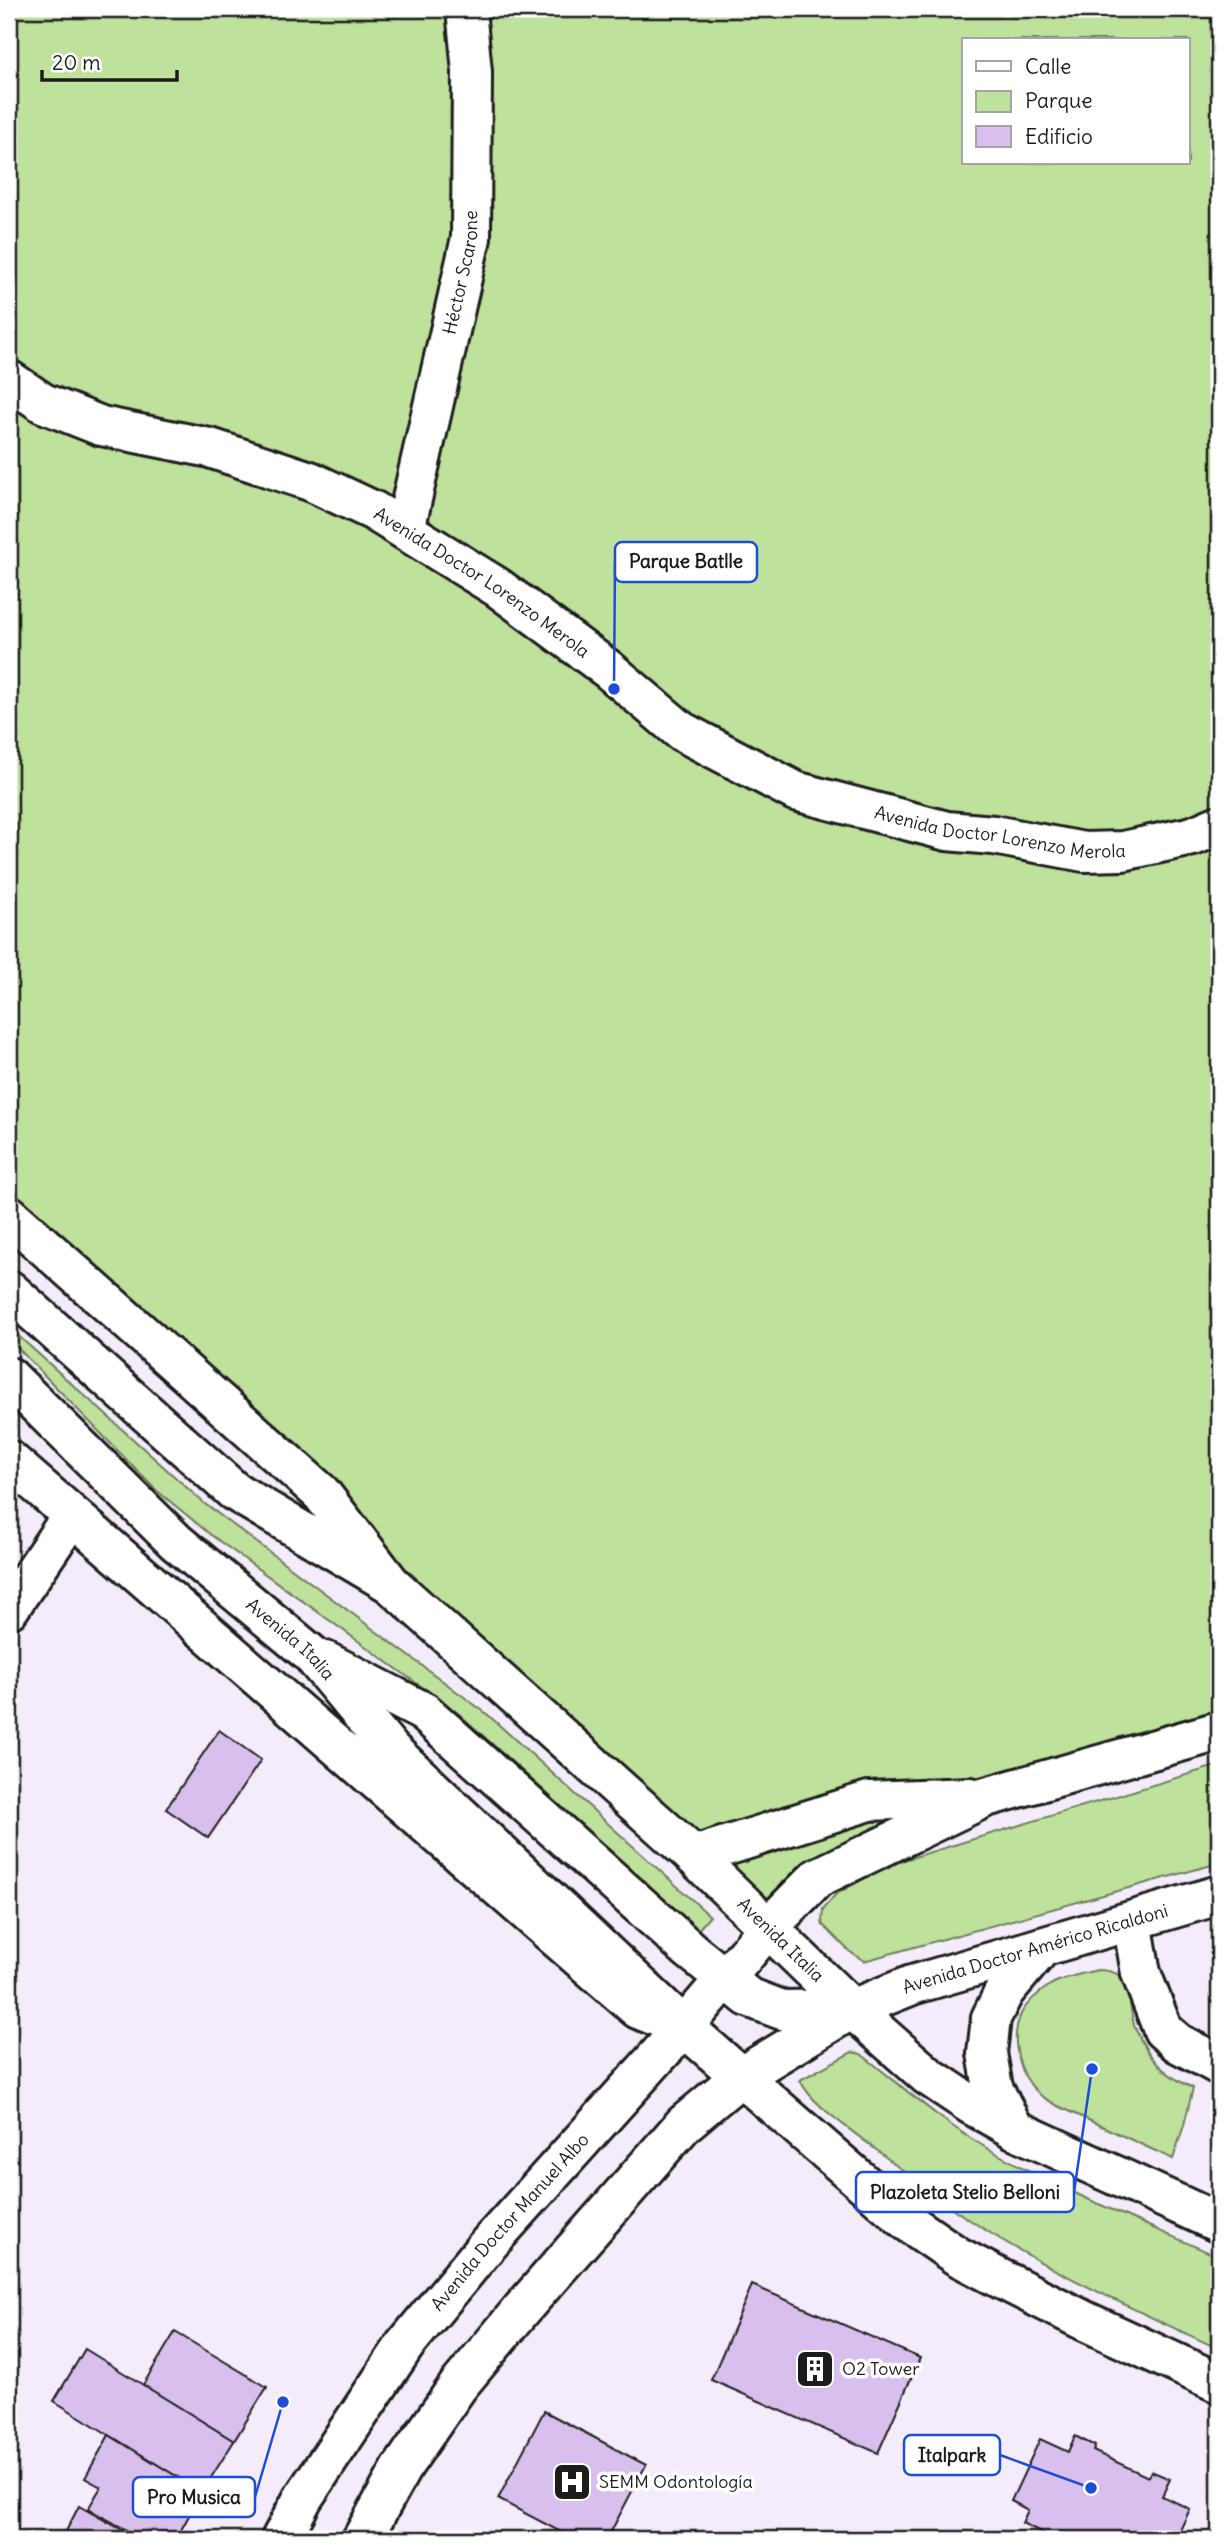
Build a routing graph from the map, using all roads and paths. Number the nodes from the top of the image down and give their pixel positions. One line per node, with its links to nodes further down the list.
1 (466, 9): 3 (street, Héctor Scarone)
2 (9, 380): 3 (street, Avenida Doctor Lorenzo Merola)
3 (405, 530): 4 (street, Avenida Doctor Lorenzo Merola)
4 (1219, 825)
5 (9, 1215): 10 (street, Avenida Italia)
6 (9, 1290): 10 (street, Avenida Italia)
7 (9, 1377): 12 (street, Avenida Italia)
8 (9, 1461): 9 (street, Avenida Italia)
9 (71, 1517): 11 (street); 22 (street, Avenida Italia)
10 (391, 1584): 15 (street, Avenida Italia)
11 (9, 1609)
12 (311, 1654): 20 (street); 22 (street, Avenida Italia)
13 (1219, 1731): 14 (street)
14 (986, 1797): 15 (street); 18 (street)
15 (694, 1856): 18 (street, Avenida Italia)
16 (1219, 1895): 17 (street, Avenida Doctor Américo Ricaldoni)
17 (1132, 1921): 19 (street, Avenida Doctor Américo Ricaldoni); 23 (street)
18 (768, 1928): 20 (street, Avenida Doctor Manuel Albo); 21 (street, Avenida Italia)
19 (1042, 1947): 21 (street, Avenida Doctor Américo Ricaldoni); 25 (street)
20 (724, 1979): 21 (street); 22 (street, Avenida Doctor Manuel Albo)
21 (852, 2008): 24 (street); 25 (street, Avenida Italia)
22 (684, 2027): 24 (street, Avenida Italia); 28 (street, Avenida Doctor Manuel Albo)
23 (1219, 2064)
24 (740, 2077): 27 (street, Avenida Italia); 29 (street)
25 (1014, 2129): 26 (street, Avenida Italia)
26 (1219, 2222)
27 (1219, 2383)
28 (281, 2539)
29 (362, 2539)

